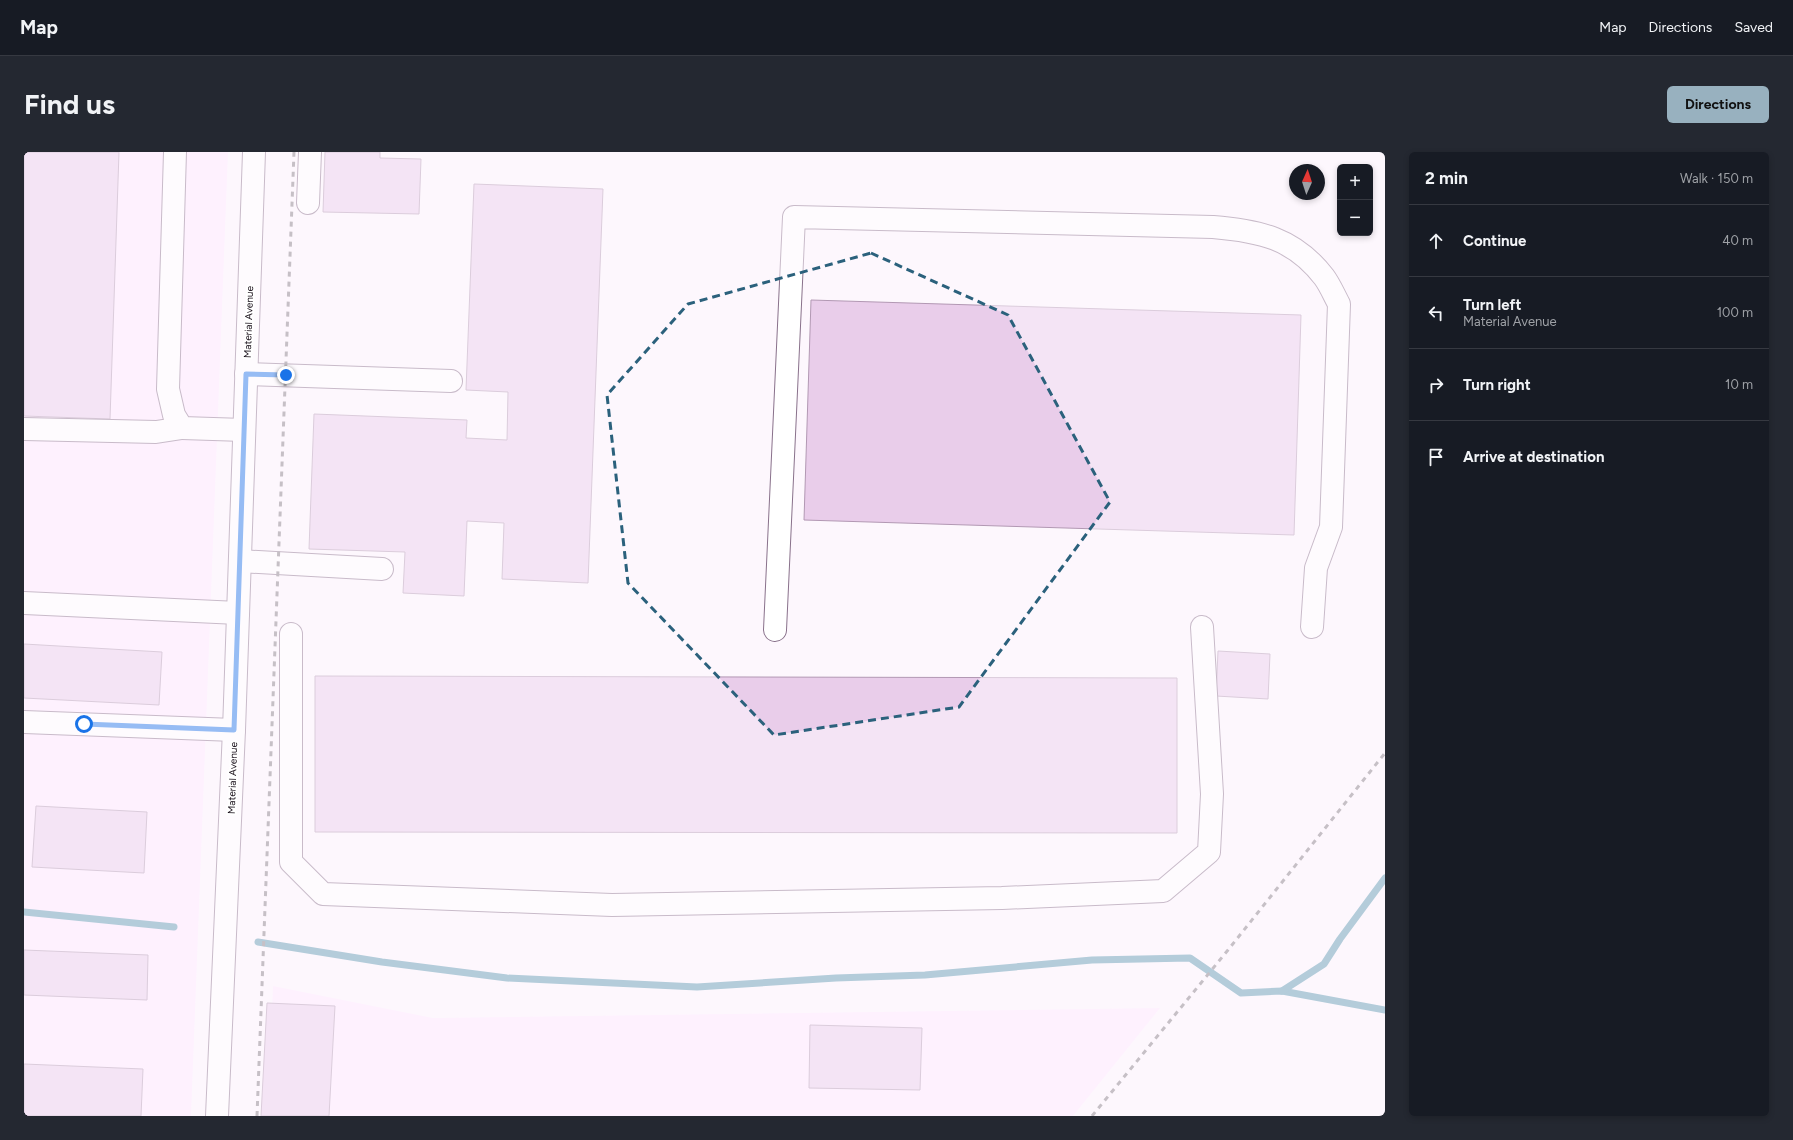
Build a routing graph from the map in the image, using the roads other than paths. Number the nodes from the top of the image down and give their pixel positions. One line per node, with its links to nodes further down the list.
1 (175, 152): 7 (street)
2 (254, 152): 5 (street, Material Avenue)
3 (310, 152): 4 (street)
4 (308, 203)
5 (246, 374): 6 (street); 9 (street, Material Avenue)
6 (451, 381)
7 (182, 428): 8 (street); 9 (street)
8 (24, 429)
9 (244, 430): 10 (street, Material Avenue)
10 (240, 560): 11 (street); 13 (street, Material Avenue)
11 (382, 569)
12 (24, 604): 13 (street)
13 (238, 613): 19 (street, Material Avenue)
14 (1202, 627): 17 (street)
15 (1312, 627): 16 (street)
16 (775, 630)
17 (291, 634)
18 (24, 722): 19 (street)
19 (234, 730): 20 (street, Material Avenue)
20 (218, 1116)

